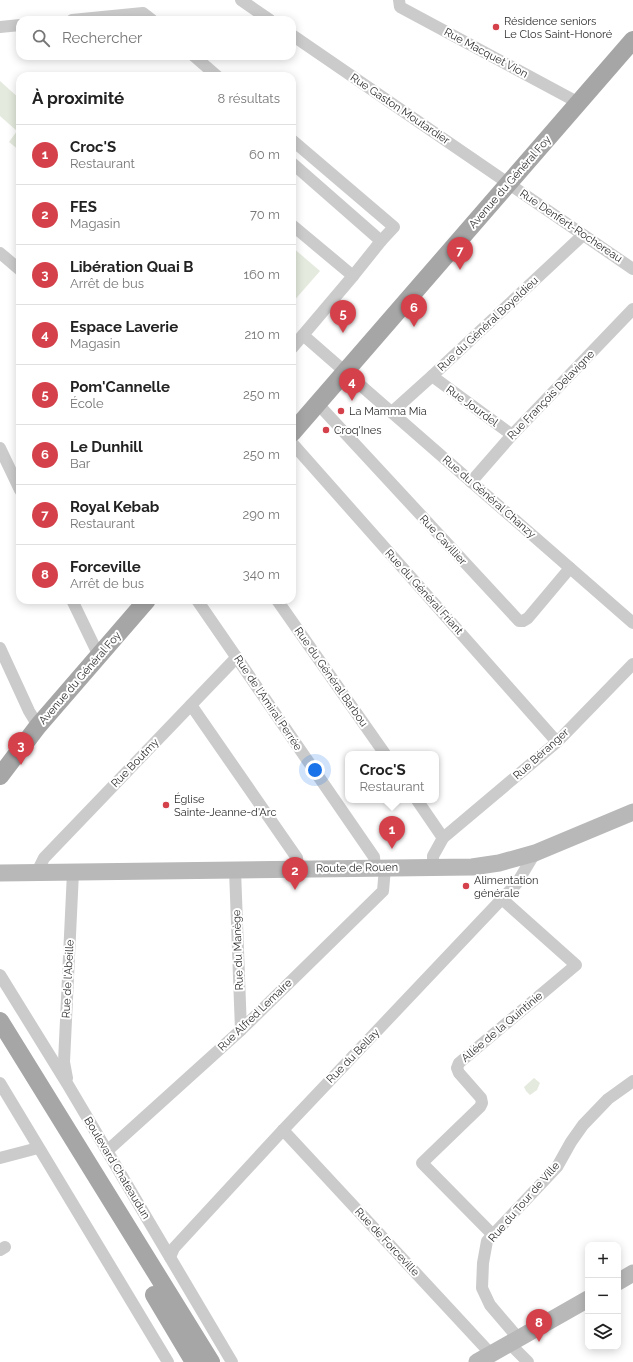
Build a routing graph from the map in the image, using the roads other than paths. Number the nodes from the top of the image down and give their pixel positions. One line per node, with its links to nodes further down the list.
1 (241, 0): 5 (street)
2 (399, 0): 12 (street, Rue Macquet Vion)
3 (113, 16): 4 (street)
4 (147, 16)
5 (264, 16)
6 (16, 25): 7 (street)
7 (0, 27)
8 (296, 38): 15 (street, Rue Gaston Moutardier)
9 (633, 40): 12 (main road, Avenue du Général Foy)
10 (199, 60): 11 (street)
11 (212, 72)
12 (579, 103): 15 (main road, Avenue du Général Foy)
13 (296, 143): 18 (street)
14 (296, 167): 18 (street)
15 (509, 184): 17 (street, Rue Denfert-Rochereau); 26 (main road, Avenue du Général Foy)
16 (296, 228): 22 (street)
17 (583, 235): 21 (street, Rue Denfert-Rochereau); 27 (street, Rue du Général Boyeldieu)
18 (381, 241): 22 (street)
19 (0, 253): 20 (street)
20 (16, 267)
21 (633, 269)
22 (353, 276): 24 (street)
23 (633, 309): 31 (street, Rue François Delavigne)
24 (303, 335): 25 (street); 26 (street, Rue du Général Chanzy)
25 (296, 343)
26 (345, 371): 28 (main road, Avenue du Général Foy); 29 (street, Rue du Général Chanzy)
27 (432, 376): 29 (street, Rue du Général Boyeldieu); 31 (street, Rue Jourdel)
28 (317, 403): 30 (main road, Avenue du Général Foy); 36 (street, Rue Cavillier)
29 (392, 412): 35 (street, Rue du Général Chanzy)
30 (296, 428)
31 (512, 435): 35 (street, Rue François Delavigne)
32 (0, 448): 34 (street)
33 (296, 448): 48 (street, Rue du Général Friant)
34 (16, 482)
35 (471, 482): 36 (street, Rue du Général Chanzy)
36 (570, 568): 41 (street, Rue du Général Chanzy)
37 (74, 604): 43 (street)
38 (144, 604): 43 (main road, Avenue du Général Foy)
39 (200, 604): 44 (street, Rue de l'Amiral Perrée)
40 (280, 604): 49 (street, Rue du Général Barbou)
41 (633, 623)
42 (0, 648): 47 (street)
43 (99, 656): 47 (main road, Avenue du Général Foy)
44 (237, 657): 46 (street, Rue Boutmy); 56 (street, Rue de l'Amiral Perrée)
45 (633, 664): 48 (street, Rue Béranger)
46 (191, 705): 57 (street); 59 (street, Rue Boutmy)
47 (38, 726): 50 (main road, Avenue du Général Foy)
48 (557, 742): 53 (street, Rue Béranger)
49 (383, 751)
50 (0, 776)
51 (419, 803): 53 (street)
52 (633, 812): 54 (main road, Route de Rouen)
53 (444, 838): 55 (street, Rue Béranger)
54 (535, 853): 55 (main road, Route de Rouen); 62 (street, Rue du Bellay)
55 (433, 867): 56 (main road, Route de Rouen)
56 (380, 868): 57 (main road, Route de Rouen); 65 (street, Rue Alfred Lemaire)
57 (298, 869): 58 (main road, Route de Rouen)
58 (235, 870): 60 (main road, Route de Rouen); 65 (street, Rue du Manège)
59 (37, 872): 60 (main road, Route de Rouen); 61 (main road, Route de Rouen)
60 (73, 872): 69 (street, Rue de l'Abeille)
61 (0, 873)
62 (502, 899): 70 (street, Rue du Bellay); 74 (street, Allée de la Quintinie)
63 (0, 975): 69 (street, Boulevard Chateaudun)
64 (0, 1021): 83 (main road, Boulevard Chateaudun)
65 (241, 1030): 72 (street, Rue Alfred Lemaire)
66 (0, 1041): 82 (main road)
67 (633, 1081): 74 (street, Rue du Tour de Ville)
68 (0, 1083): 71 (street)
69 (68, 1085): 72 (street, Boulevard Chateaudun)
70 (283, 1130): 75 (street, Rue du Bellay); 80 (street, Rue de Forceville)
71 (38, 1148): 73 (street); 81 (street)
72 (107, 1151): 75 (street, Boulevard Chateaudun)
73 (0, 1158)
74 (493, 1235): 79 (street, Rue du Tour de Ville)
75 (170, 1257): 84 (street, Boulevard Chateaudun)
76 (633, 1273): 77 (main road)
77 (621, 1280)
78 (585, 1301): 79 (main road)
79 (514, 1341): 80 (main road); 85 (street, Rue du Tour de Ville)
80 (484, 1358)
81 (168, 1362)
82 (194, 1362)
83 (211, 1362)
84 (232, 1362)
85 (528, 1362)

